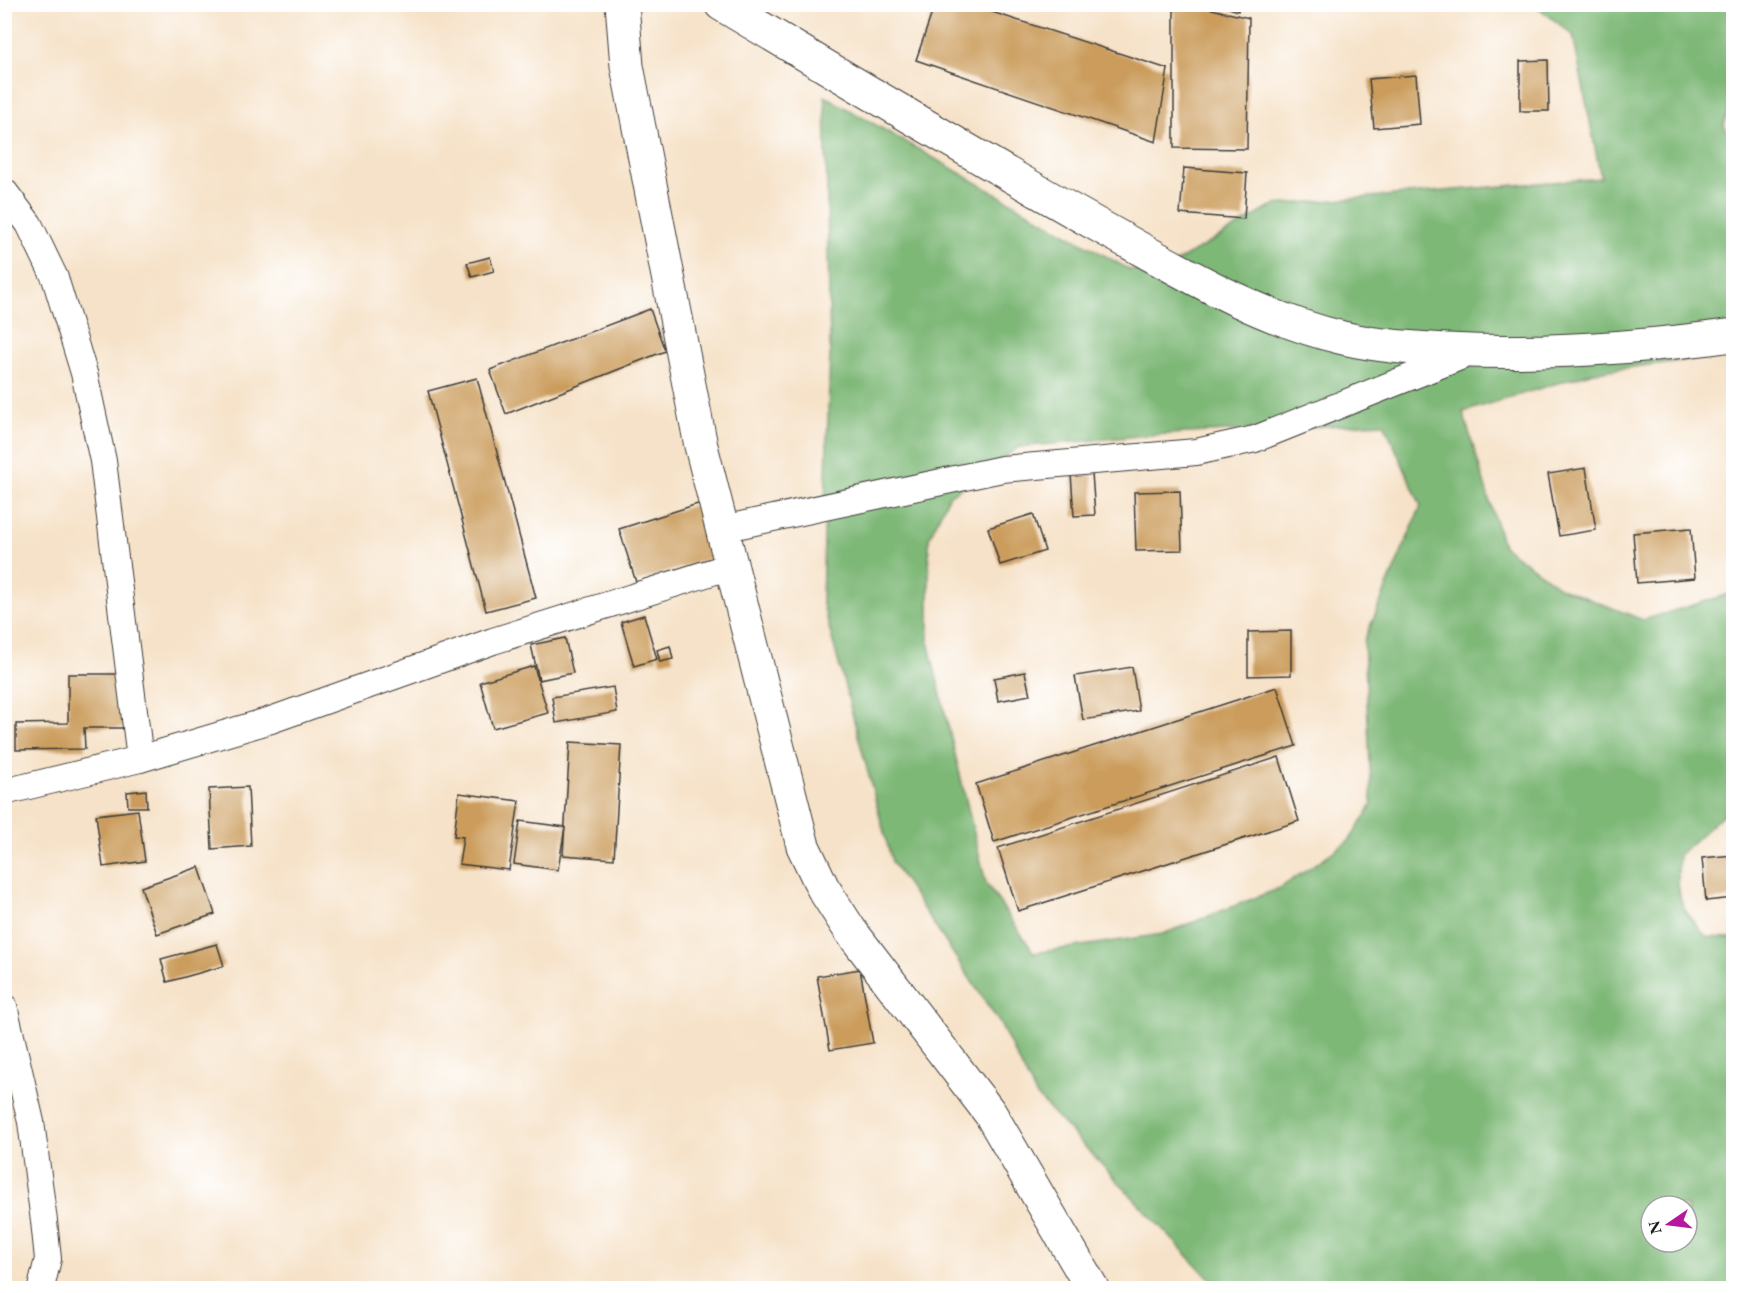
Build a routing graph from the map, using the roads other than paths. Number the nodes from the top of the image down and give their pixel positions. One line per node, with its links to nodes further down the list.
1 (622, 4): 6 (street)
2 (721, 4): 5 (street)
3 (4, 191): 8 (street)
4 (1734, 335): 5 (street)
5 (1476, 351): 6 (street)
6 (722, 529): 7 (street)
7 (731, 566): 8 (street); 12 (street)
8 (140, 759): 9 (street)
9 (4, 792)
10 (4, 1006): 11 (street)
11 (41, 1288)
12 (1092, 1288)

